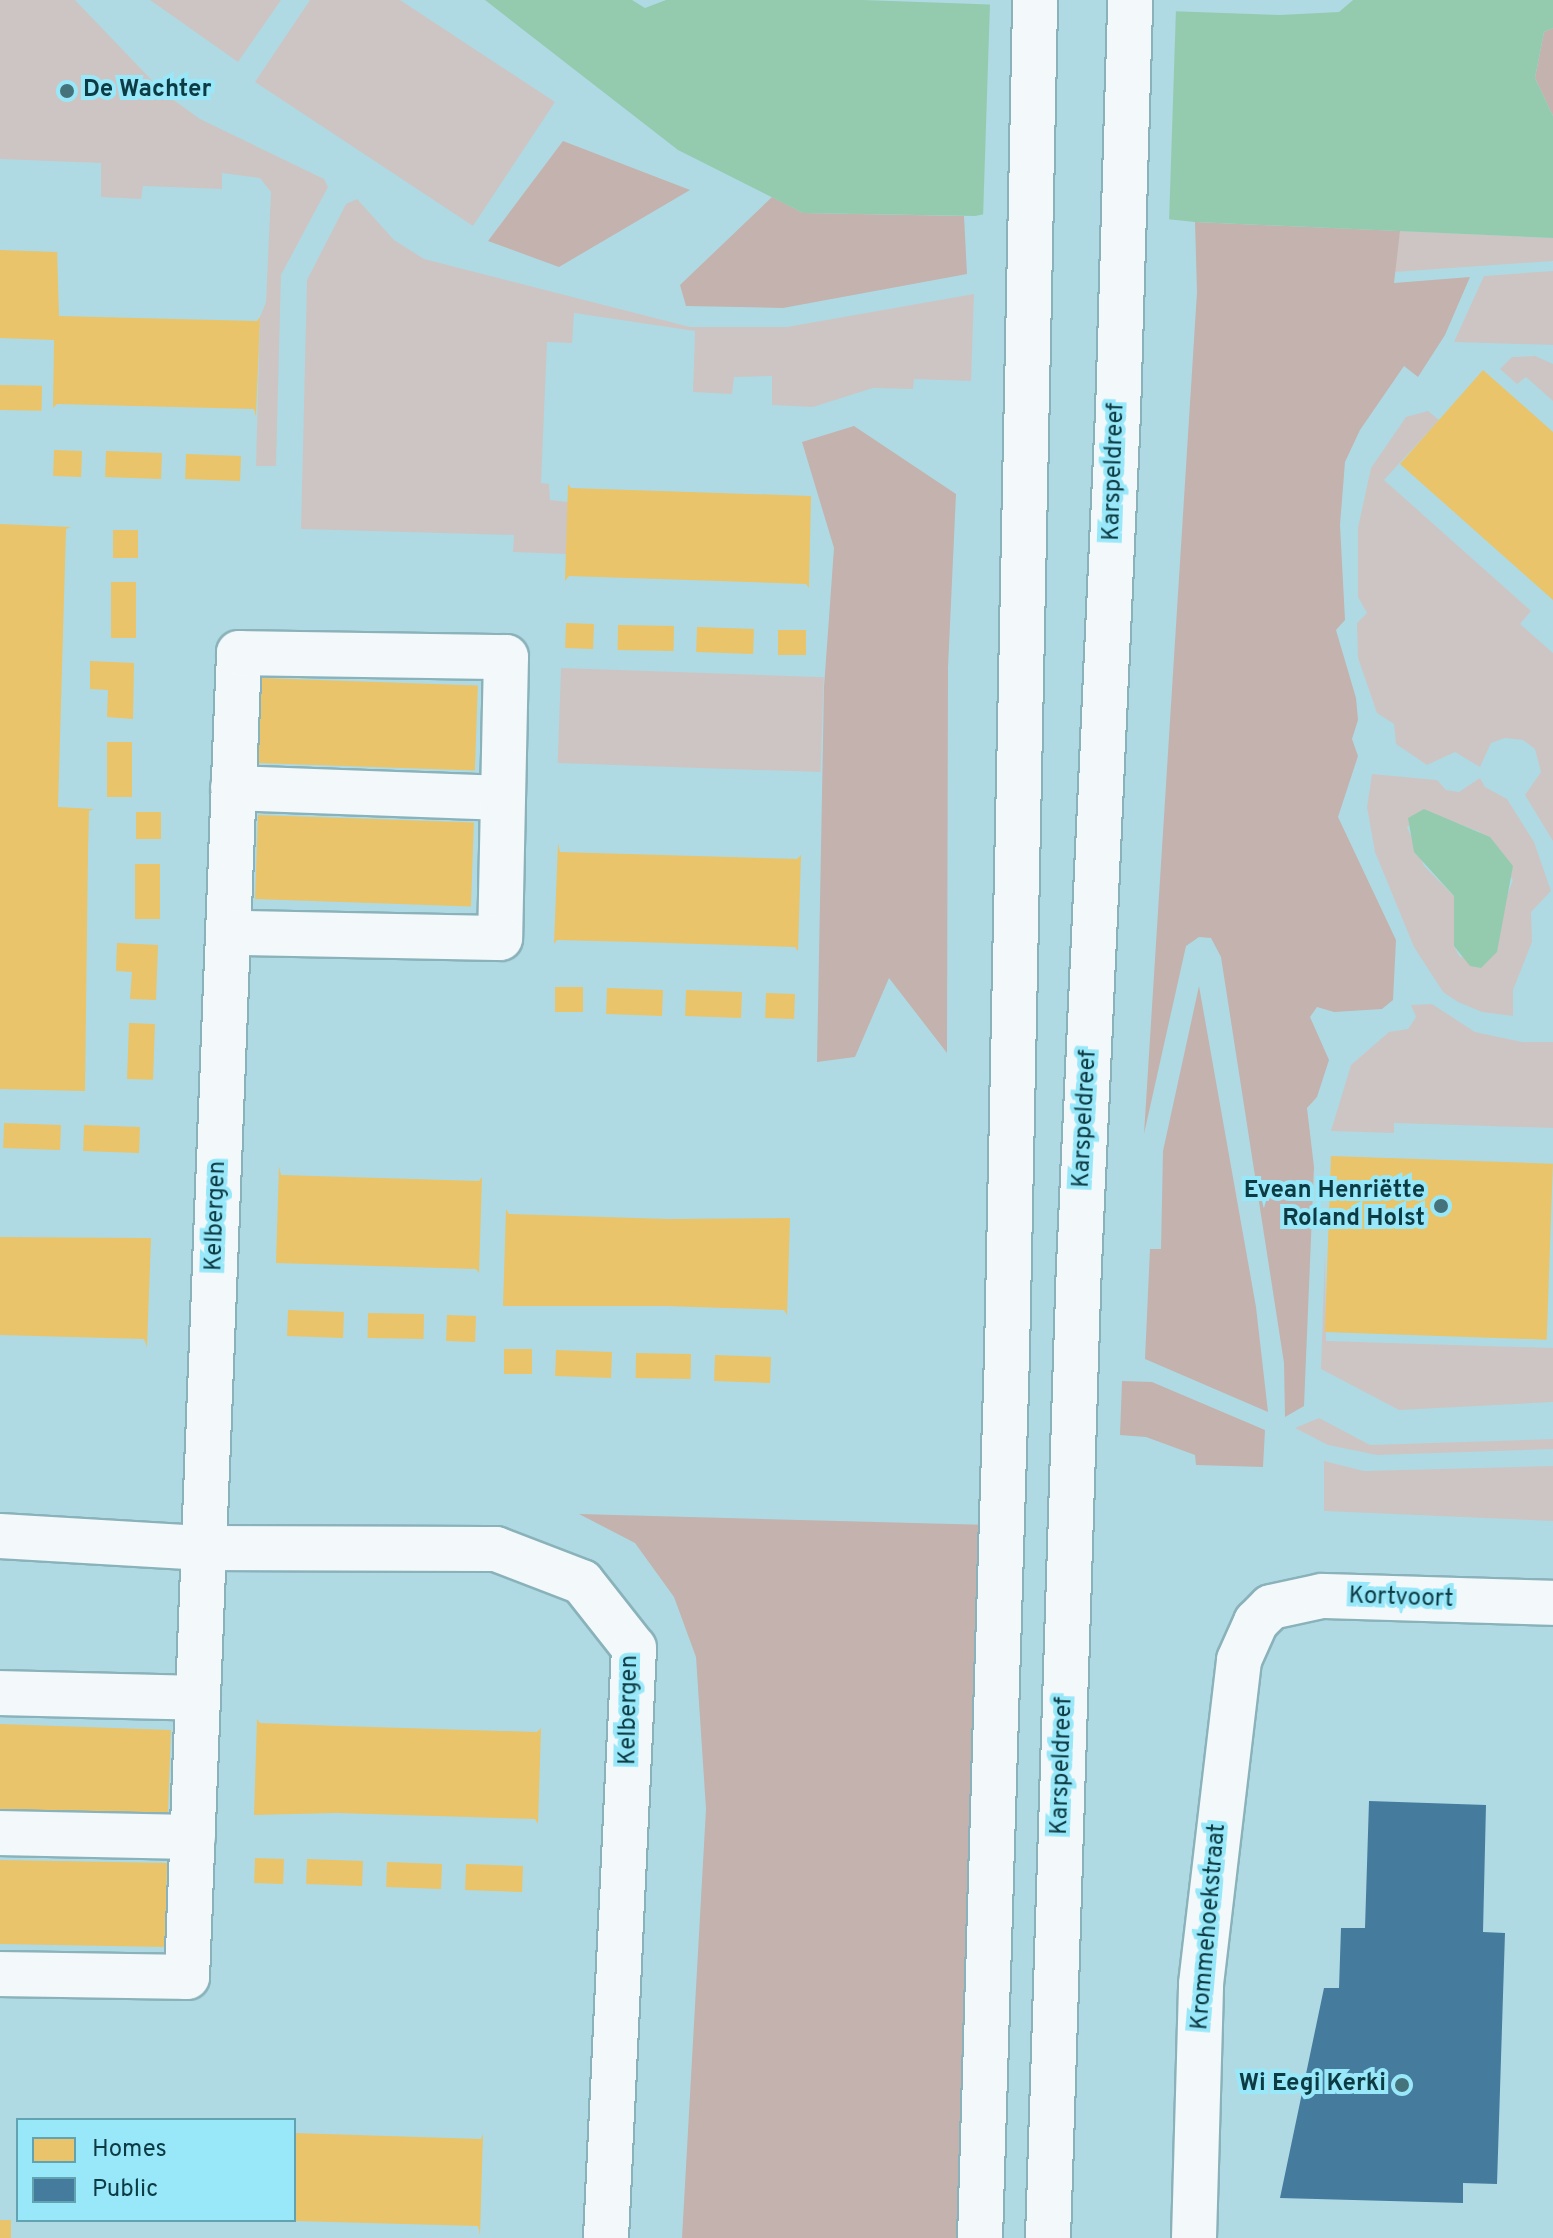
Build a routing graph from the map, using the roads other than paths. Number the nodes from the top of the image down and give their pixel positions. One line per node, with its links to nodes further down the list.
1 (1035, 0): 16 (street)
2 (1130, 0): 17 (street, Karspeldreef)
3 (233, 788): 4 (street); 4 (street, Kelbergen); 5 (street, Kelbergen)
4 (503, 798): 5 (street, Kelbergen)
5 (228, 933): 7 (street, Kelbergen)
6 (0, 1536): 7 (street, Kelbergen)
7 (205, 1548): 11 (street, Kelbergen); 15 (street, Kelbergen)
8 (1553, 1603): 9 (street, Kortvoort)
9 (1256, 1622): 18 (street, Krommehoekstraat)
10 (0, 1693): 11 (street)
11 (198, 1698): 13 (street, Kelbergen)
12 (0, 1833): 13 (street)
13 (193, 1837): 14 (street, Kelbergen)
14 (0, 1974)
15 (606, 2238)
16 (980, 2238)
17 (1048, 2238)
18 (1194, 2238)

